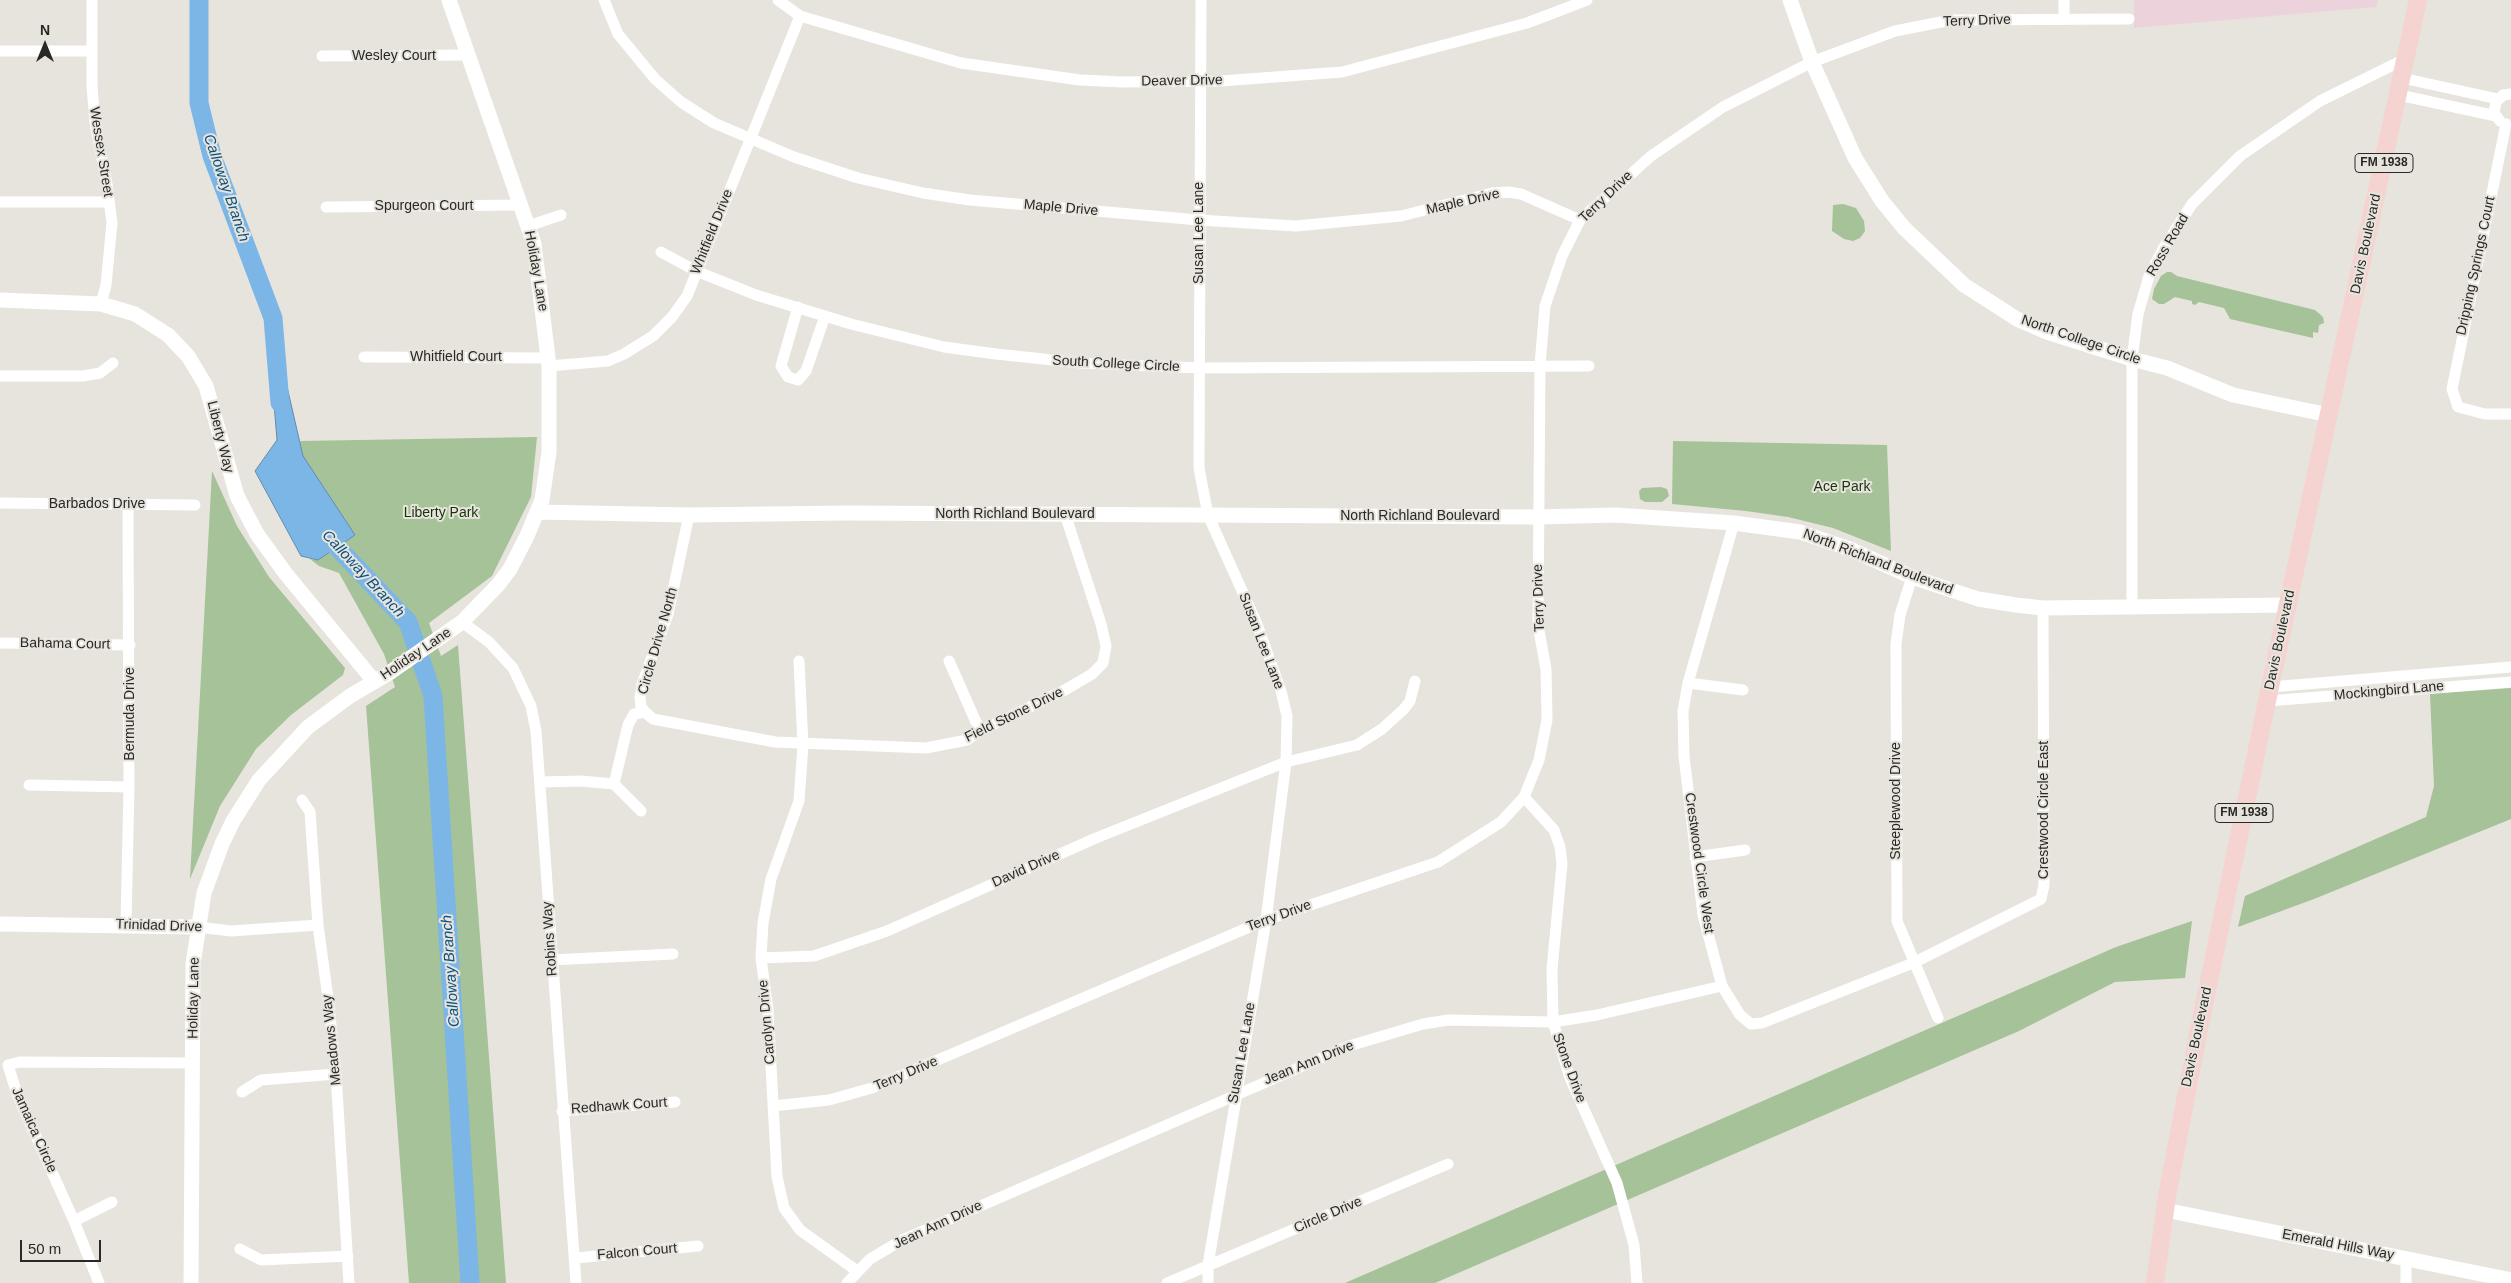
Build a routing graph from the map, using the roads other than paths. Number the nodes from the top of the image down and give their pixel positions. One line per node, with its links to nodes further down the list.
1 (92, 0): 14 (street, Wessex Street)
2 (449, 0): 15 (street, Holiday Lane)
3 (604, 0): 25 (street, Maple Drive)
4 (778, 0): 10 (street, Deaver Drive)
5 (1201, 0): 19 (street, Susan Lee Lane)
6 (1587, 0): 19 (street, Deaver Drive)
7 (1790, 0): 18 (street, North College Circle)
8 (2064, 0): 12 (street)
9 (2418, 0): 17 (main road, Davis Boulevard / FM 1938)
10 (800, 16): 19 (street, Deaver Drive); 25 (street, Whitfield Drive)
11 (2129, 18): 12 (street, Terry Drive)
12 (2064, 19): 18 (street, Terry Drive)
13 (0, 51): 14 (street)
14 (92, 51): 27 (street, Wessex Street)
15 (467, 55): 16 (street, Wesley Court); 29 (street, Holiday Lane)
16 (322, 56)
17 (2407, 58): 20 (main road, Davis Boulevard / FM 1938); 41 (street, Ross Road)
18 (1812, 62): 32 (street, Terry Drive); 41 (street, North College Circle)
19 (1201, 81): 31 (street, Susan Lee Lane)
20 (2400, 87): 22 (street); 23 (street); 49 (main road, Davis Boulevard / FM 1938)
21 (2511, 94): 22 (street)
22 (2498, 99): 23 (street)
23 (2496, 116): 24 (street)
24 (2509, 124): 48 (street, Dripping Springs Court)
25 (750, 139): 31 (street, Maple Drive); 35 (street, Whitfield Drive)
26 (0, 202): 27 (street)
27 (109, 202): 37 (street, Wessex Street)
28 (326, 206): 29 (street, Spurgeon Court)
29 (522, 206): 33 (street, Holiday Lane)
30 (561, 215): 33 (street)
31 (1199, 220): 32 (street, Maple Drive); 46 (street, Susan Lee Lane)
32 (1580, 220): 44 (street, Terry Drive)
33 (528, 226): 42 (street, Holiday Lane)
34 (661, 252): 35 (street, South College Circle)
35 (696, 271): 38 (street, South College Circle); 42 (street, Whitfield Drive)
36 (0, 300): 37 (street, Liberty Way)
37 (101, 304): 69 (street, Liberty Way)
38 (798, 306): 39 (street, South College Circle); 39 (street)
39 (825, 316): 46 (street, South College Circle)
40 (364, 357): 42 (street, Whitfield Court)
41 (2132, 359): 49 (street, North College Circle); 61 (street, Ross Road)
42 (548, 362): 53 (street, Holiday Lane)
43 (112, 363): 47 (street)
44 (1540, 365): 45 (street, South College Circle); 46 (street, South College Circle); 57 (street, Terry Drive)
45 (1589, 366)
46 (1200, 368): 56 (street, Susan Lee Lane)
47 (0, 376)
48 (2511, 414)
49 (2329, 415): 60 (main road, Davis Boulevard / FM 1938)
50 (0, 503): 51 (street, Barbados Drive)
51 (128, 504): 52 (street, Barbados Drive); 65 (street, Bermuda Drive)
52 (195, 505)
53 (537, 512): 55 (street, North Richland Boulevard); 63 (street, Holiday Lane)
54 (1065, 514): 55 (street, North Richland Boulevard); 56 (street, North Richland Boulevard); 76 (street, Field Stone Drive)
55 (689, 515): 75 (street, Circle Drive North)
56 (1208, 515): 57 (street, North Richland Boulevard); 78 (street, Susan Lee Lane)
57 (1538, 517): 58 (street, North Richland Boulevard); 83 (street, Terry Drive)
58 (1734, 523): 59 (street, North Richland Boulevard); 72 (street, Crestwood Circle West)
59 (1912, 577): 62 (street, North Richland Boulevard); 96 (street, Steeplewood Drive)
60 (2288, 605): 61 (street, North Richland Boulevard); 74 (main road, Davis Boulevard / FM 1938)
61 (2132, 607): 62 (street, North Richland Boulevard)
62 (2043, 608): 96 (street, Crestwood Circle East)
63 (462, 622): 69 (street, Holiday Lane); 79 (street, Robins Way)
64 (0, 643): 65 (street, Bahama Court)
65 (130, 645): 82 (street, Bermuda Drive)
66 (799, 660): 77 (street, Carolyn Drive)
67 (949, 661): 76 (street)
68 (2511, 668): 74 (street, Mockingbird Lane)
69 (374, 681): 92 (street, Holiday Lane)
70 (1415, 681): 78 (street, David Drive)
71 (2511, 682): 74 (street, Mockingbird Lane)
72 (1688, 683): 73 (street); 87 (street, Crestwood Circle West)
73 (1743, 690)
74 (2268, 694): 109 (main road, Davis Boulevard / FM 1938)
75 (645, 712): 77 (street, Field Stone Drive); 81 (street, Circle Drive North)
76 (980, 731): 77 (street, Field Stone Drive)
77 (804, 745): 94 (street, Carolyn Drive)
78 (1286, 762): 88 (street, Susan Lee Lane); 94 (street, David Drive)
79 (540, 782): 81 (street); 95 (street, Robins Way)
80 (29, 784): 82 (street)
81 (614, 784): 85 (street)
82 (130, 787): 90 (street, Bermuda Drive)
83 (1524, 797): 88 (street, Terry Drive); 99 (street, Stone Drive)
84 (302, 800): 91 (street, Meadows Way)
85 (640, 811)
86 (1745, 850): 87 (street)
87 (1696, 857): 97 (street, Crestwood Circle West)
88 (1266, 920): 103 (street, Susan Lee Lane); 105 (street, Terry Drive)
89 (0, 924): 90 (street, Trinidad Drive)
90 (126, 924): 92 (street, Trinidad Drive)
91 (318, 925): 92 (street, Trinidad Drive); 101 (street, Meadows Way)
92 (198, 927): 100 (street, Holiday Lane)
93 (673, 954): 95 (street)
94 (762, 958): 105 (street, Carolyn Drive)
95 (552, 960): 106 (street, Robins Way)
96 (1913, 963): 97 (street, Crestwood Circle West); 98 (street, Steeplewood Drive)
97 (1722, 986): 99 (street, Jean Ann Drive)
98 (1938, 1018)
99 (1553, 1022): 103 (street, Jean Ann Drive); 126 (street, Stone Drive)
100 (193, 1063): 110 (street, Jamaica Circle); 120 (street, Holiday Lane)
101 (336, 1074): 102 (street); 113 (street, Meadows Way)
102 (242, 1092)
103 (1235, 1094): 116 (street, Susan Lee Lane); 117 (street, Jean Ann Drive)
104 (675, 1102): 106 (street, Redhawk Court)
105 (773, 1106): 117 (street, Carolyn Drive)
106 (562, 1111): 114 (street, Robins Way)
107 (1448, 1164): 116 (street, Circle Drive)
108 (112, 1202): 110 (street)
109 (2165, 1210): 115 (street, Emerald Hills Way); 127 (main road, Davis Boulevard / FM 1938)
110 (74, 1221): 119 (street, Jamaica Circle)
111 (698, 1246): 114 (street, Falcon Court)
112 (240, 1248): 113 (street)
113 (348, 1256): 121 (street, Meadows Way)
114 (576, 1258): 122 (street, Robins Way)
115 (2406, 1259): 118 (street, Emerald Hills Way); 128 (street)
116 (1208, 1265): 124 (street, Circle Drive); 125 (street, Susan Lee Lane)
117 (857, 1271): 123 (street, Jean Ann Drive)
118 (2511, 1280)
119 (99, 1283)
120 (191, 1283)
121 (349, 1283)
122 (576, 1283)
123 (847, 1283)
124 (1166, 1283)
125 (1208, 1283)
126 (1637, 1283)
127 (2155, 1283)
128 (2406, 1283)

